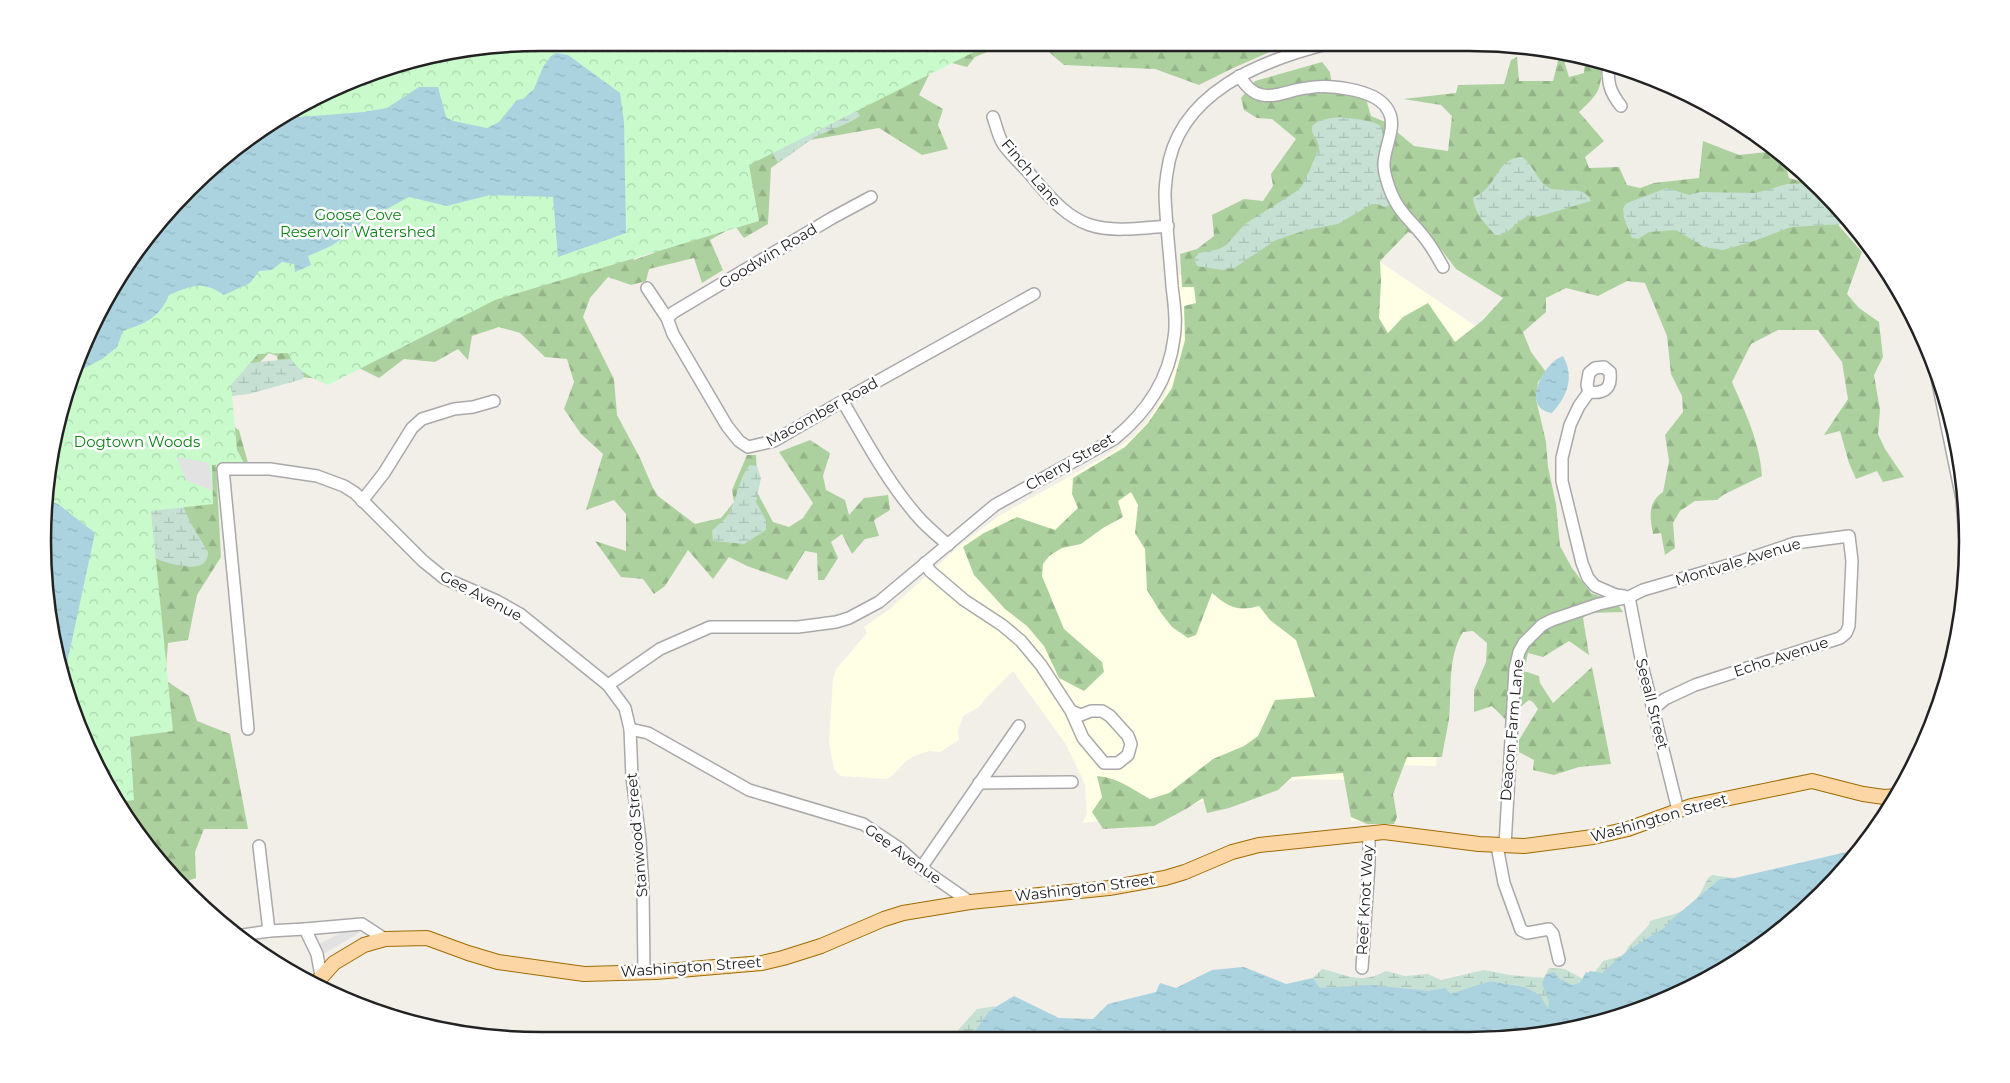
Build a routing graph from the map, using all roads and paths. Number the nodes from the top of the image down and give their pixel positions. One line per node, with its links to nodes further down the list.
1 (1303, 51): 3 (street, Cherry Street)
2 (1608, 72): 4 (street)
3 (1239, 76): 7 (street, Cherry Street); 8 (street)
4 (1621, 106)
5 (993, 117): 7 (street, Finch Lane)
6 (871, 197): 11 (street, Goodwin Road)
7 (1168, 226): 17 (street, Cherry Street)
8 (1443, 267)
9 (647, 288): 11 (street, Macomber Road)
10 (1034, 294): 14 (street, Macomber Road)
11 (667, 318): 14 (street, Macomber Road)
12 (1590, 392): 19 (street)
13 (494, 401): 15 (street)
14 (842, 402): 17 (street)
15 (362, 501): 20 (street, Gee Avenue); 24 (street, Gee Avenue)
16 (1848, 536): 19 (street, Montvale Avenue); 21 (street, Echo Avenue)
17 (948, 544): 18 (street, Cherry Street)
18 (925, 563): 20 (street, Cherry Street); 22 (street)
19 (1629, 597): 21 (street, Seeall Street); 32 (street, Deacon Farm Lane)
20 (608, 685): 25 (street, Gee Avenue)
21 (1653, 709): 29 (street, Seeall Street)
22 (1071, 711): 22 (street)
23 (1019, 726): 27 (street)
24 (248, 729)
25 (630, 729): 33 (street, Gee Avenue); 41 (street, Stanwood Street)
26 (1072, 782): 27 (street)
27 (979, 783): 33 (street)
28 (1887, 797): 29 (main road, Washington Street)
29 (1678, 810): 32 (main road, Washington Street)
30 (1369, 833): 32 (main road, Washington Street); 34 (main road, Washington Street); 40 (street, Reef Knot Way)
31 (259, 846): 36 (street)
32 (1501, 846): 39 (street, Deacon Farm Lane)
33 (921, 868): 34 (street, Gee Avenue)
34 (970, 902): 41 (main road, Washington Street)
35 (305, 930): 36 (street); 38 (street); 42 (street)
36 (269, 931): 37 (street)
37 (249, 934)
38 (385, 939): 41 (main road, Washington Street); 43 (main road, Washington Street)
39 (1559, 960)
40 (1362, 968)
41 (644, 972)
42 (318, 977)
43 (320, 978)

